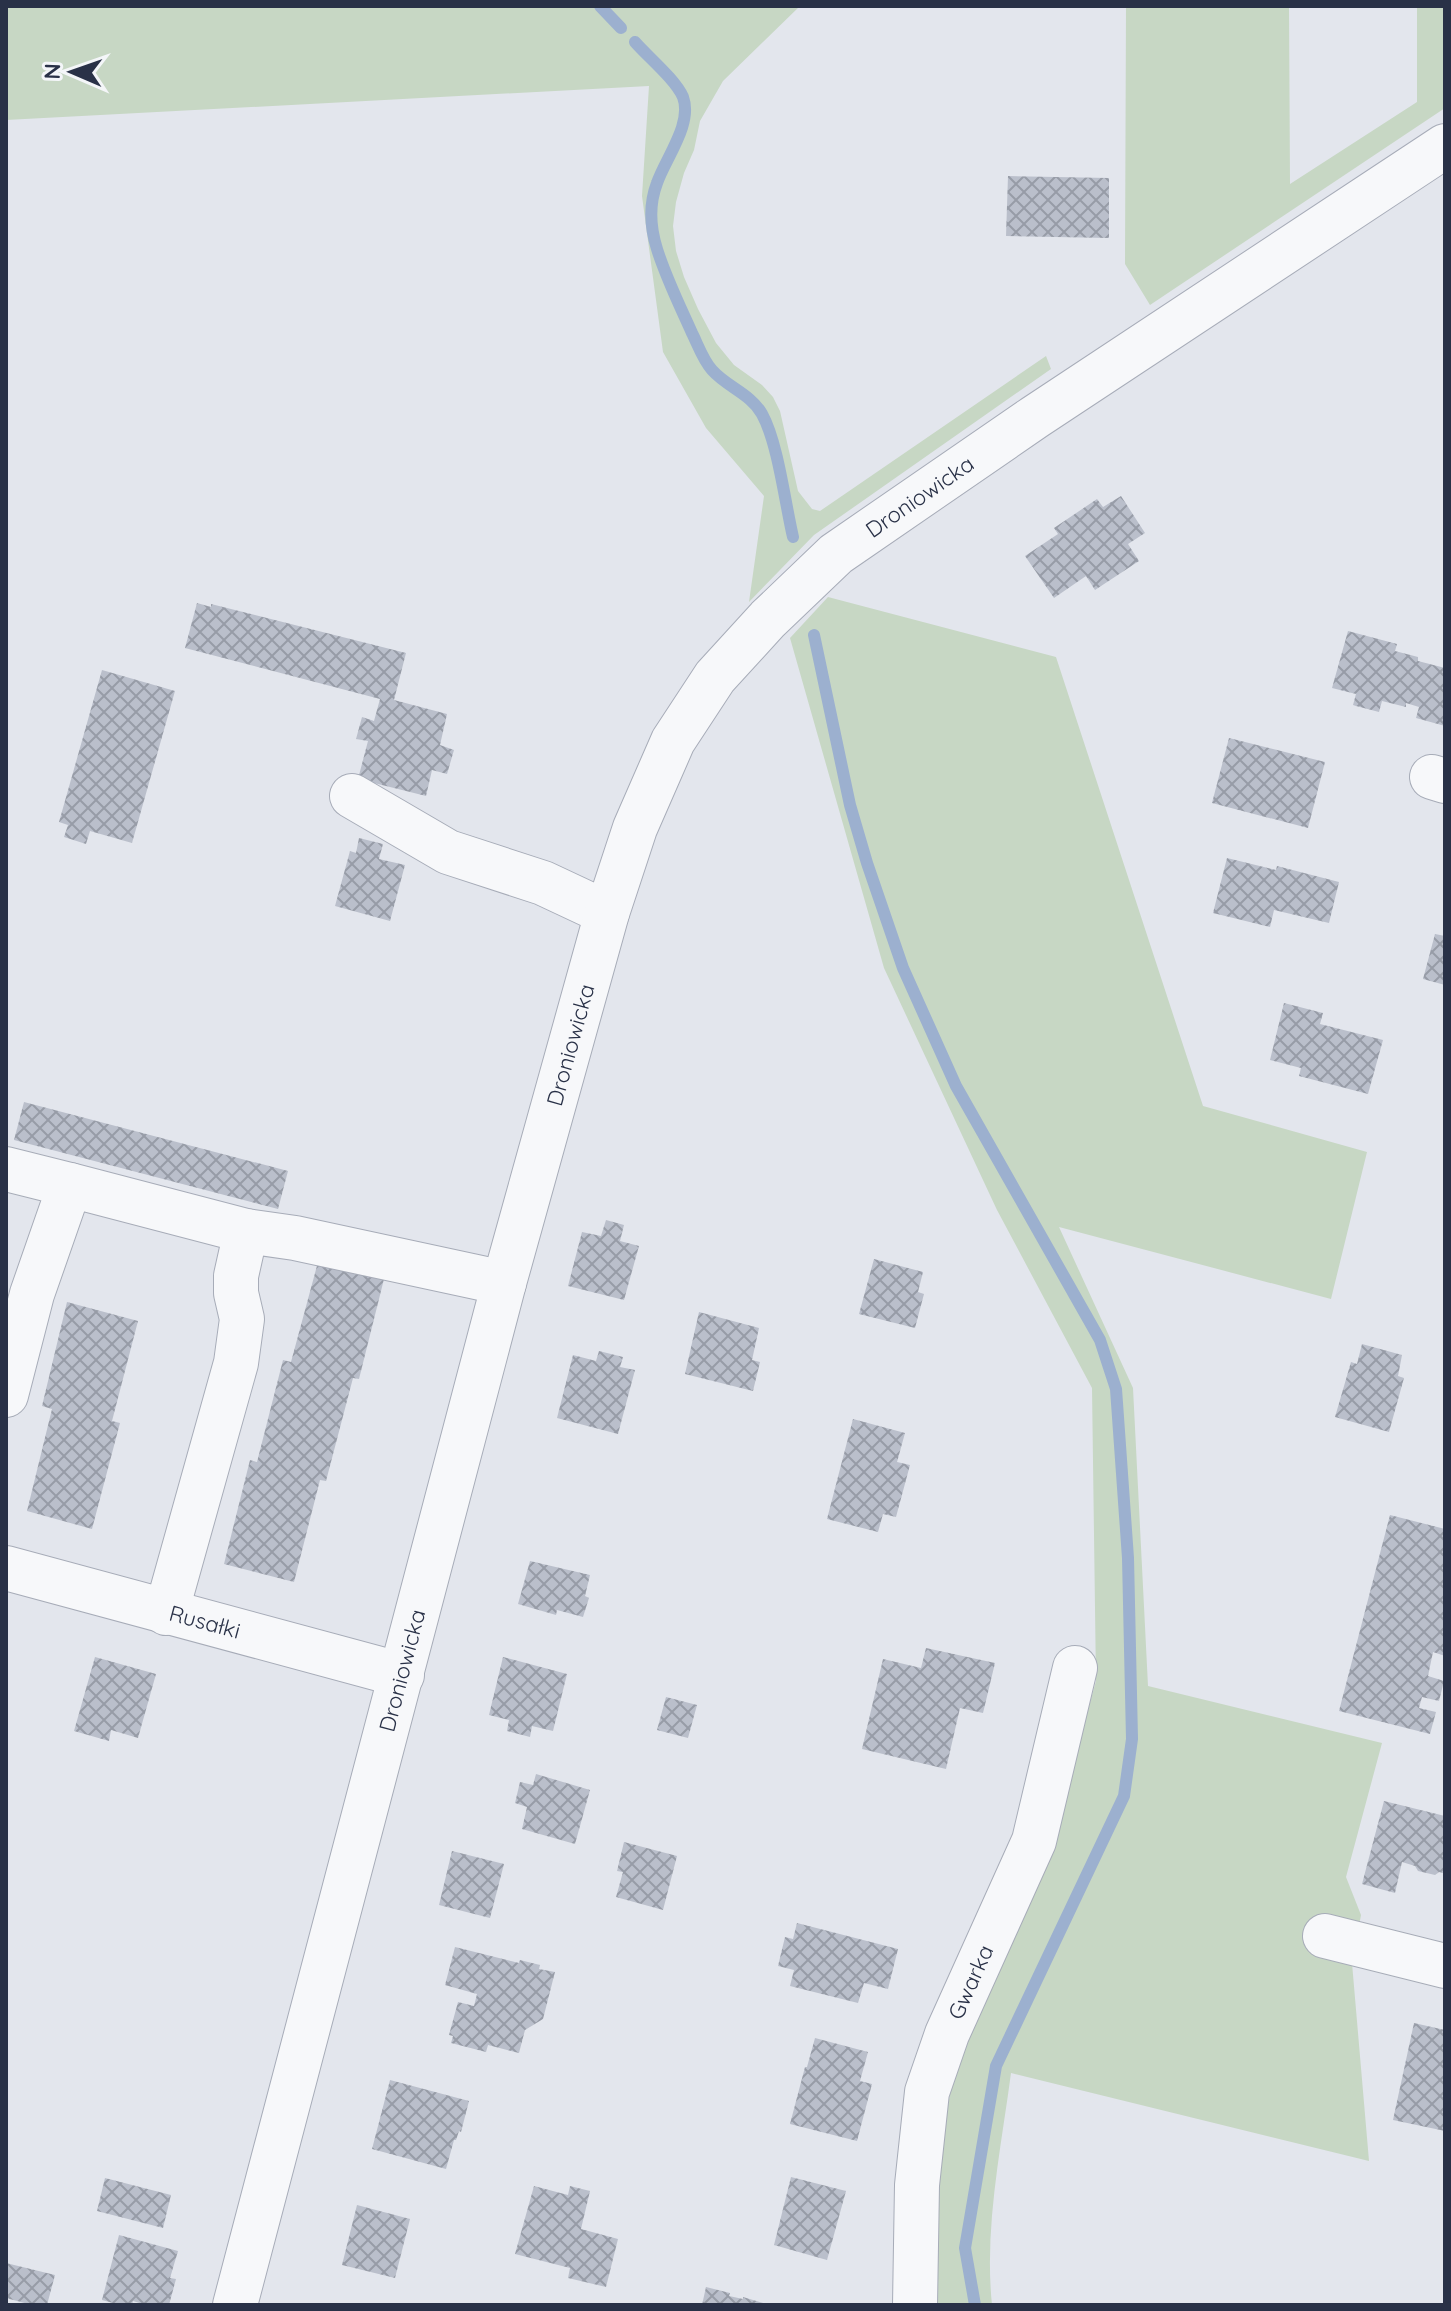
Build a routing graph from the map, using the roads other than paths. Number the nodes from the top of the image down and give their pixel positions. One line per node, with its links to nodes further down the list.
1 (1445, 146): 3 (street, Droniowicka)
2 (352, 796): 3 (street)
3 (607, 913): 7 (street, Droniowicka)
4 (6, 1169): 5 (street)
5 (70, 1185): 6 (street); 8 (street)
6 (246, 1231): 7 (street); 10 (street)
7 (504, 1283): 12 (street, Droniowicka)
8 (6, 1395)
9 (6, 1568): 10 (street, Rusałki)
10 (166, 1613): 12 (street, Rusałki)
11 (1075, 1668): 16 (street, Gwarka)
12 (402, 1675): 15 (street, Droniowicka)
13 (1325, 1936): 14 (street)
14 (1445, 1966)
15 (235, 2305)
16 (915, 2305)

